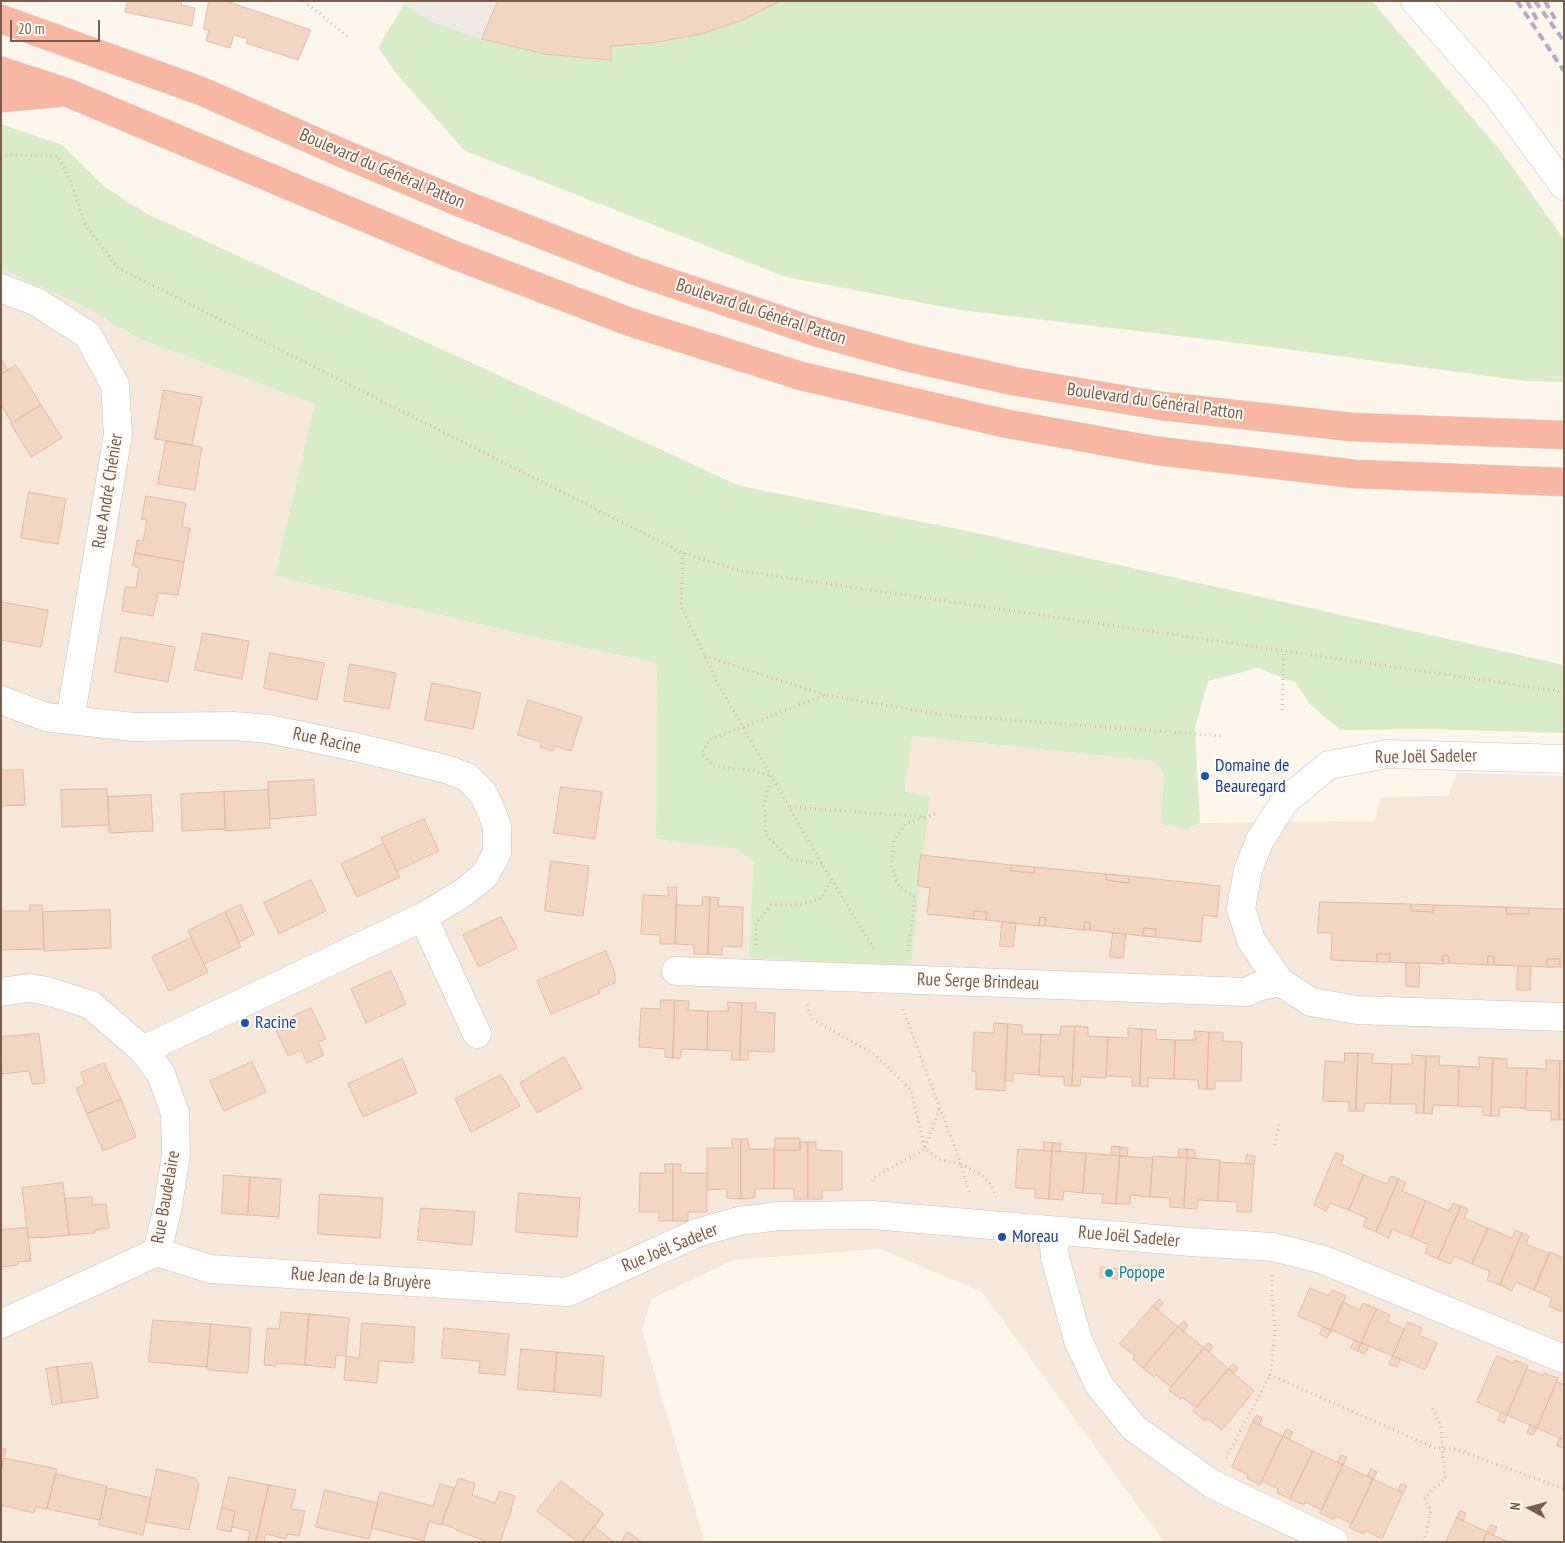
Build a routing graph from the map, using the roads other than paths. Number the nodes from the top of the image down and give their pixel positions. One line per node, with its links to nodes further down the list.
1 (1415, 1): 6 (street)
2 (1, 20): 8 (highway, Boulevard du Général Patton)
3 (1, 71): 4 (highway)
4 (66, 92): 5 (highway); 9 (highway)
5 (1, 98)
6 (1564, 186)
7 (1, 288): 11 (street, Rue André Chénier)
8 (1563, 435)
9 (1564, 482)
10 (1, 700): 11 (street, Rue Racine)
11 (70, 720): 13 (street, Rue Racine)
12 (1564, 759): 15 (street, Rue Joël Sadeler)
13 (423, 917): 18 (street); 19 (street, Rue Racine)
14 (676, 971): 15 (street, Rue Serge Brindeau)
15 (1280, 982): 17 (street, Rue Joël Sadeler)
16 (1, 992): 19 (street, Rue Baudelaire)
17 (1564, 1017)
18 (477, 1034)
19 (143, 1050): 21 (street, Rue Baudelaire)
20 (1053, 1231): 22 (street, Rue Joël Sadeler); 24 (street, Rue Joël Sadeler); 25 (street)
21 (157, 1252): 22 (street, Rue Jean de la Bruyère); 23 (street, Rue Baudelaire)
22 (568, 1292)
23 (1, 1324)
24 (1564, 1359)
25 (1334, 1542)

